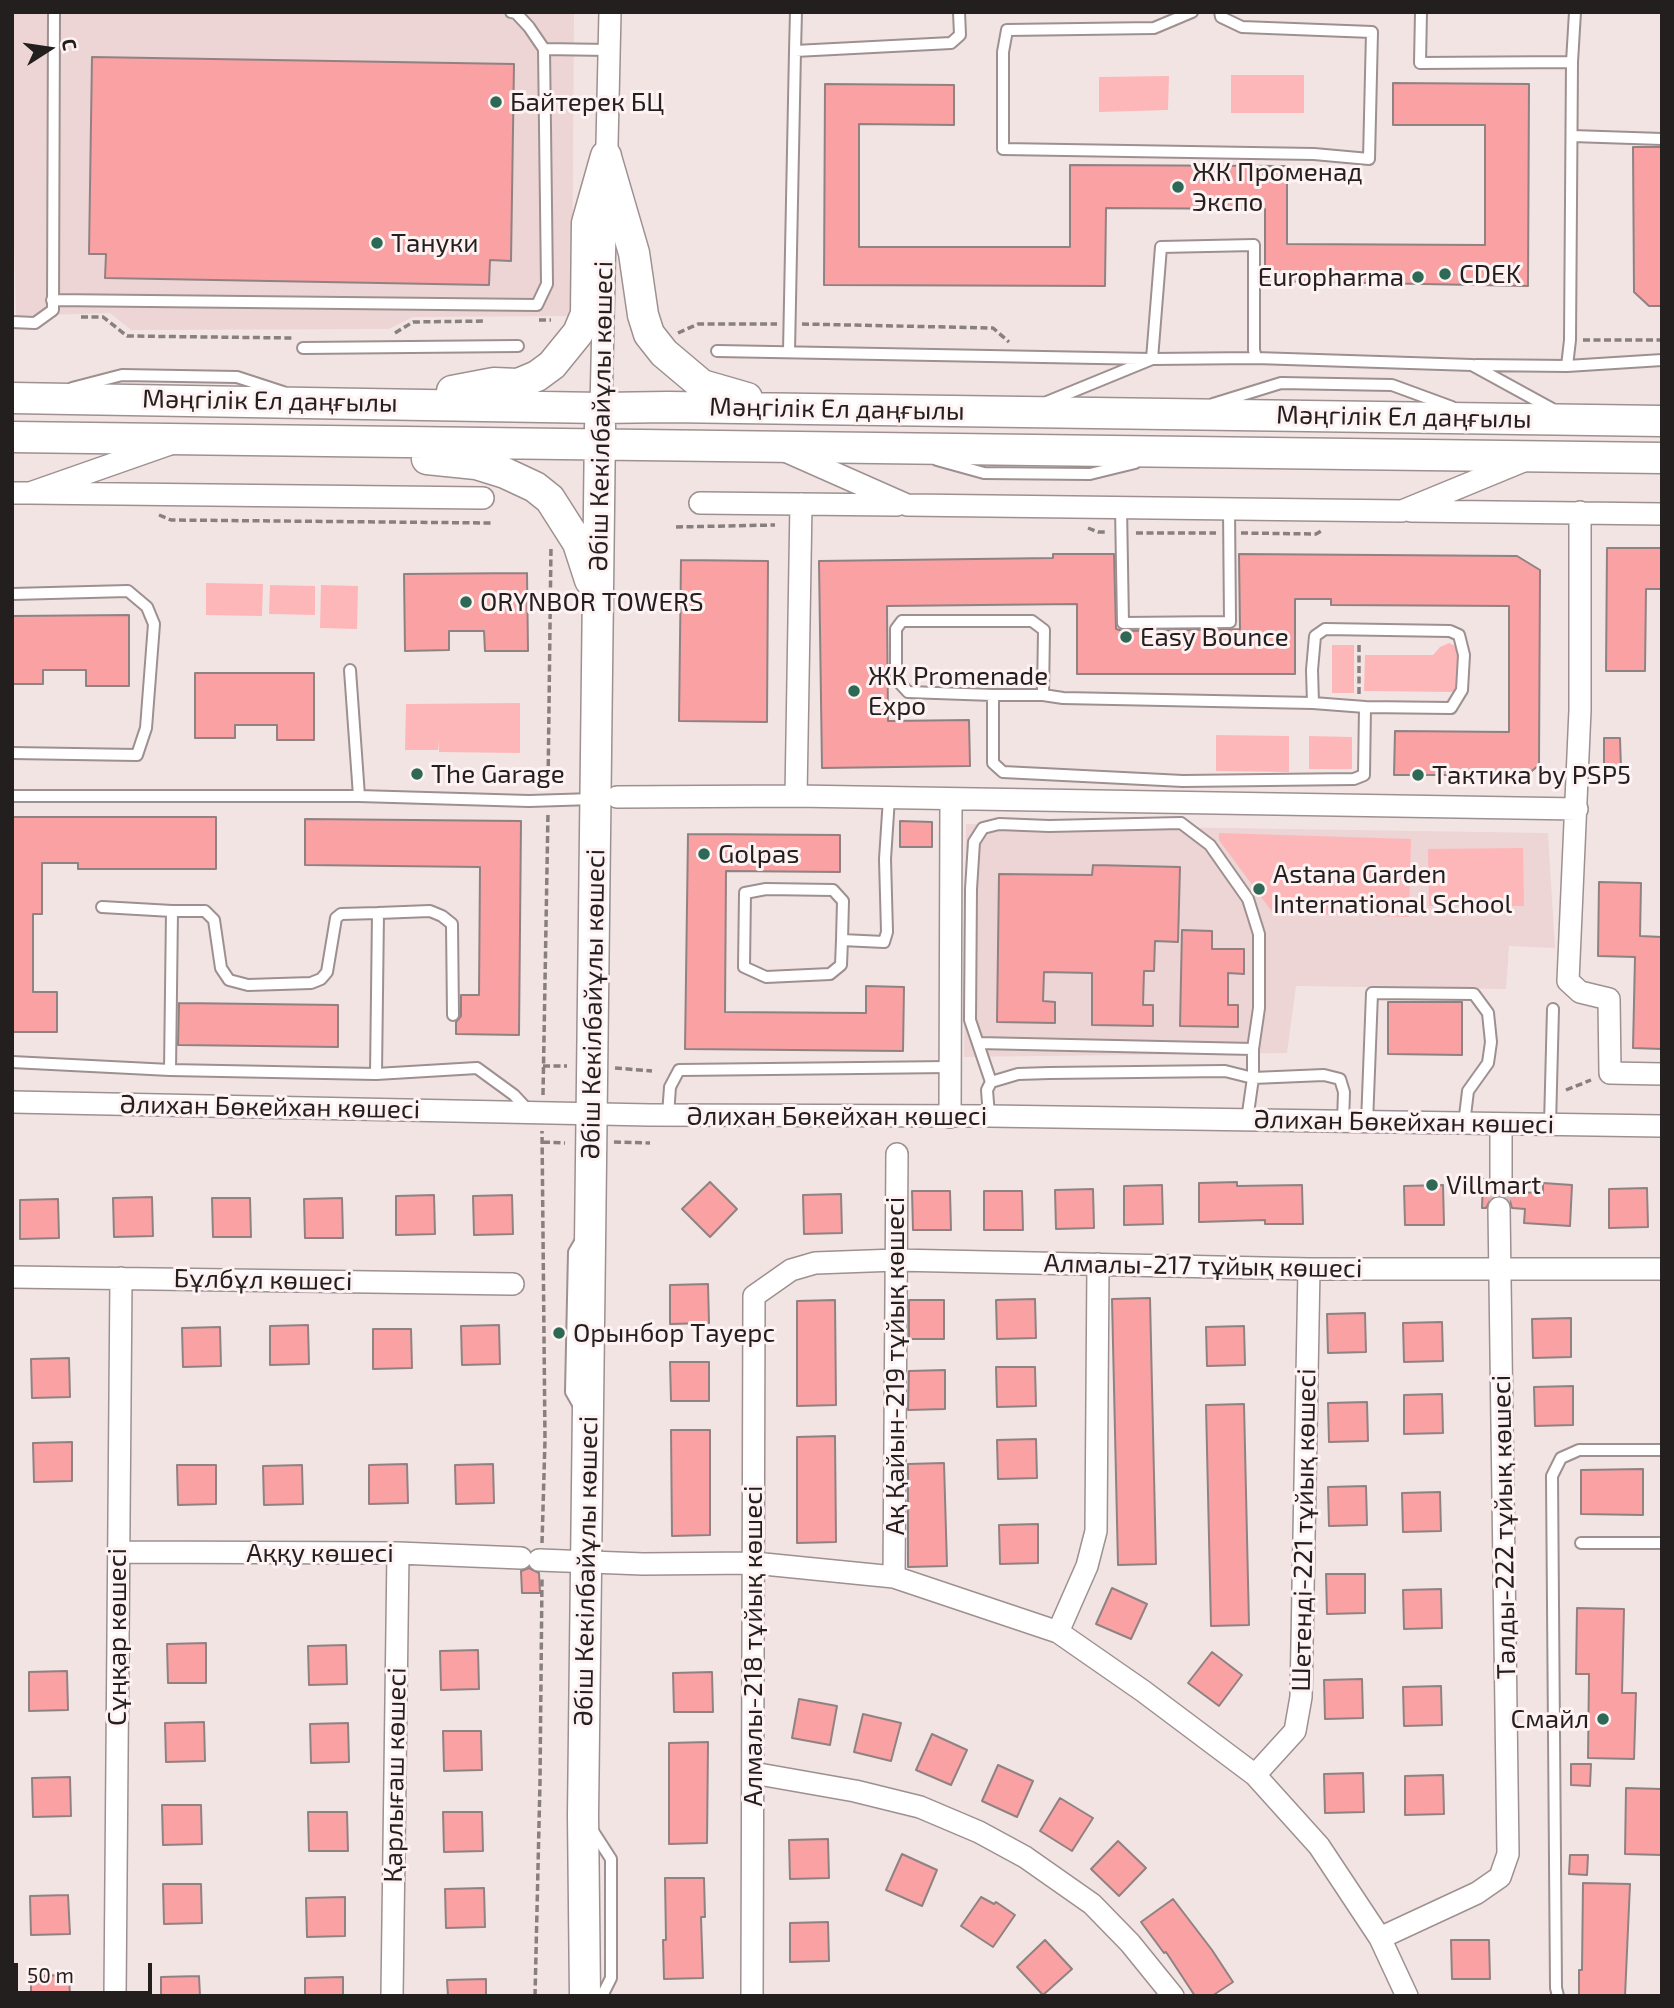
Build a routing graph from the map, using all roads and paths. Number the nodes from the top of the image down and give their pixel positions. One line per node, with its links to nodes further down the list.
1 (54, 12): 17 (lane)
2 (511, 12): 10 (lane)
3 (610, 12): 11 (street, Әбіш Кекілбайұлы көшесі)
4 (796, 12): 12 (lane)
5 (959, 12): 12 (lane)
6 (1192, 12): 7 (lane)
7 (1220, 12)
8 (1421, 12): 13 (lane)
9 (1575, 12): 13 (lane)
10 (544, 49): 11 (lane); 17 (lane)
11 (609, 50): 16 (street, Әбіш Кекілбайұлы көшесі)
12 (795, 51): 23 (lane)
13 (1573, 62): 14 (lane)
14 (1572, 136): 15 (lane); 26 (lane)
15 (1662, 139)
16 (606, 156): 39 (main road); 40 (street, Әбіш Кекілбайұлы көшесі); 41 (main road)
17 (52, 300): 18 (lane)
18 (45, 316): 22 (lane); 28 (path)
19 (537, 320): 20 (path)
20 (551, 320)
21 (496, 321): 25 (path)
22 (12, 322)
23 (790, 324): 24 (path); 29 (path); 32 (lane)
24 (675, 335)
25 (387, 338)
26 (1570, 340): 27 (path); 37 (lane)
27 (1662, 340)
28 (302, 343): 30 (lane)
29 (1012, 345)
30 (518, 346)
31 (717, 351): 32 (lane)
32 (789, 351): 34 (lane)
33 (1256, 358): 34 (lane); 34 (lane); 36 (lane)
34 (1152, 359): 42 (lane)
35 (1662, 360): 37 (lane)
36 (1472, 365): 37 (lane); 43 (lane)
37 (1567, 366)
38 (22, 398): 39 (main road, Мәңгілік Ел даңғылы)
39 (420, 404): 40 (main road, Мәңгілік Ел даңғылы)
40 (601, 408): 41 (main road, Мәңгілік Ел даңғылы); 48 (main road, Әбіш Кекілбайұлы көшесі)
41 (787, 409): 42 (main road, Мәңгілік Ел даңғылы)
42 (1023, 412): 43 (main road, Мәңгілік Ел даңғылы)
43 (1571, 419): 44 (main road, Мәңгілік Ел даңғылы)
44 (1662, 421)
45 (12, 437): 46 (main road, Мәңгілік Ел даңғылы)
46 (185, 439): 47 (main road, Мәңгілік Ел даңғылы); 53 (street); 54 (street)
47 (288, 440): 48 (main road, Мәңгілік Ел даңғылы); 67 (main road)
48 (600, 445): 49 (main road, Мәңгілік Ел даңғылы); 67 (main road, Әбіш Кекілбайұлы көшесі)
49 (773, 446): 50 (main road, Мәңгілік Ел даңғылы); 58 (street)
50 (1535, 456): 51 (main road, Мәңгілік Ел даңғылы); 52 (street)
51 (1662, 458)
52 (1494, 473): 61 (street); 62 (street)
53 (21, 493): 54 (street)
54 (155, 495): 55 (street)
55 (483, 498)
56 (700, 503): 57 (street)
57 (801, 504): 58 (street); 78 (street)
58 (907, 505): 59 (street)
59 (1121, 507): 60 (street); 60 (lane)
60 (1229, 509): 61 (street)
61 (1402, 511): 62 (street)
62 (1501, 511): 63 (street)
63 (1580, 512): 64 (street); 84 (street)
64 (1662, 514)
65 (551, 540): 81 (path)
66 (12, 594): 74 (lane)
67 (598, 605): 79 (main road, Әбіш Кекілбайұлы көшесі)
68 (1359, 629): 72 (lane); 73 (path); 73 (lane)
69 (350, 670): 77 (lane)
70 (993, 695): 71 (lane); 71 (lane); 75 (lane)
71 (1043, 695): 72 (lane)
72 (1314, 703): 73 (lane)
73 (1362, 706): 75 (lane)
74 (12, 753)
75 (1183, 780): 83 (lane)
76 (12, 796): 77 (lane)
77 (359, 796): 81 (lane)
78 (796, 796): 79 (street); 80 (street)
79 (606, 798): 81 (lane); 108 (main road, Әбіш Кекілбайұлы көшесі)
80 (889, 798): 82 (street); 88 (lane)
81 (548, 799): 94 (path)
82 (951, 799): 83 (street); 96 (street)
83 (1182, 803): 84 (street)
84 (1577, 808): 100 (street)
85 (102, 907): 86 (lane)
86 (172, 911): 87 (lane); 98 (lane)
87 (378, 913): 90 (lane); 101 (lane)
88 (842, 940): 88 (lane)
89 (1553, 1009): 105 (lane)
90 (453, 1015)
91 (978, 1043): 92 (lane); 92 (lane); 104 (lane)
92 (1253, 1049): 103 (lane)
93 (12, 1062): 98 (lane)
94 (543, 1066): 95 (path); 107 (path)
95 (567, 1066)
96 (950, 1067): 109 (lane); 111 (street)
97 (614, 1068): 99 (path)
98 (170, 1070): 101 (lane)
99 (652, 1071)
100 (1610, 1073): 102 (street); 105 (path)
101 (376, 1074): 107 (lane)
102 (1662, 1074)
103 (1254, 1078): 104 (lane); 112 (lane); 113 (lane)
104 (990, 1082): 110 (lane)
105 (1551, 1096): 117 (lane)
106 (12, 1102): 107 (street, Әлихан Бөкейхан көшесі)
107 (536, 1112): 108 (street, Әлихан Бөкейхан көшесі); 119 (path)
108 (592, 1113): 109 (street, Әлихан Бөкейхан көшесі); 141 (main road, Әбіш Кекілбайұлы көшесі)
109 (668, 1115): 111 (street, Әлихан Бөкейхан көшесі)
110 (989, 1116): 111 (street, Әлихан Бөкейхан көшесі); 112 (street, Әлихан Бөкейхан көшесі)
111 (950, 1117)
112 (1247, 1120): 113 (street, Әлихан Бөкейхан көшесі)
113 (1343, 1122): 114 (street, Әлихан Бөкейхан көшесі)
114 (1367, 1123): 115 (street, Әлихан Бөкейхан көшесі); 115 (lane)
115 (1464, 1124): 116 (street, Әлихан Бөкейхан көшесі)
116 (1501, 1124): 117 (street, Әлихан Бөкейхан көшесі); 124 (street)
117 (1550, 1125): 118 (street, Әлихан Бөкейхан көшесі)
118 (1662, 1126)
119 (543, 1142): 121 (path); 140 (path)
120 (613, 1142): 122 (path)
121 (565, 1143)
122 (650, 1143)
123 (897, 1154): 126 (street, Ақ Қайын-219 тұйық көшесі)
124 (1501, 1179)
125 (1499, 1208): 129 (street, Талды-222 тұйық көшесі)
126 (896, 1260): 127 (street, Алмалы-217 тұйық көшесі); 134 (street, Алмалы-217 тұйық көшесі); 143 (street, Ақ Қайын-219 тұйық көшесі)
127 (1098, 1264): 128 (street, Алмалы-217 тұйық көшесі); 144 (street)
128 (1309, 1269): 129 (street, Алмалы-217 тұйық көшесі); 146 (street, Шетенді-221 тұйық көшесі)
129 (1500, 1269): 130 (street, Алмалы-217 тұйық көшесі); 148 (street, Талды-222 тұйық көшесі)
130 (1662, 1269)
131 (12, 1277): 132 (street, Бұлбұл көшесі)
132 (121, 1278): 133 (street, Бұлбұл көшесі); 138 (street, Сұңқар көшесі)
133 (513, 1284)
134 (754, 1296): 142 (street, Алмалы-218 тұйық көшесі)
135 (1662, 1450): 157 (lane)
136 (1581, 1543): 137 (lane)
137 (1662, 1543)
138 (118, 1552): 139 (street, Аққу көшесі); 149 (street, Сұңқар көшесі)
139 (398, 1553): 140 (street, Аққу көшесі); 150 (street, Қарлығаш көшесі)
140 (534, 1559): 141 (street, Аққу көшесі); 151 (path)
141 (586, 1560): 142 (street, Аққу көшесі); 147 (main road, Әбіш Кекілбайұлы көшесі)
142 (754, 1563): 143 (street, Аққу көшесі); 145 (street, Алмалы-218 тұйық көшесі)
143 (894, 1577): 144 (street, Аққу көшесі)
144 (1058, 1632): 146 (street, Аққу көшесі)
145 (752, 1773): 154 (street, Алмалы-218 тұйық көшесі); 155 (street)
146 (1255, 1774): 148 (street, Аққу көшесі)
147 (583, 1815): 152 (main road, Әбіш Кекілбайұлы көшесі); 153 (lane)
148 (1380, 1938): 156 (street, Аққу көшесі)
149 (115, 1996)
150 (392, 1996)
151 (535, 1996)
152 (585, 1996)
153 (602, 1996)
154 (752, 1996)
155 (1173, 1996)
156 (1407, 1996)
157 (1558, 1996)

